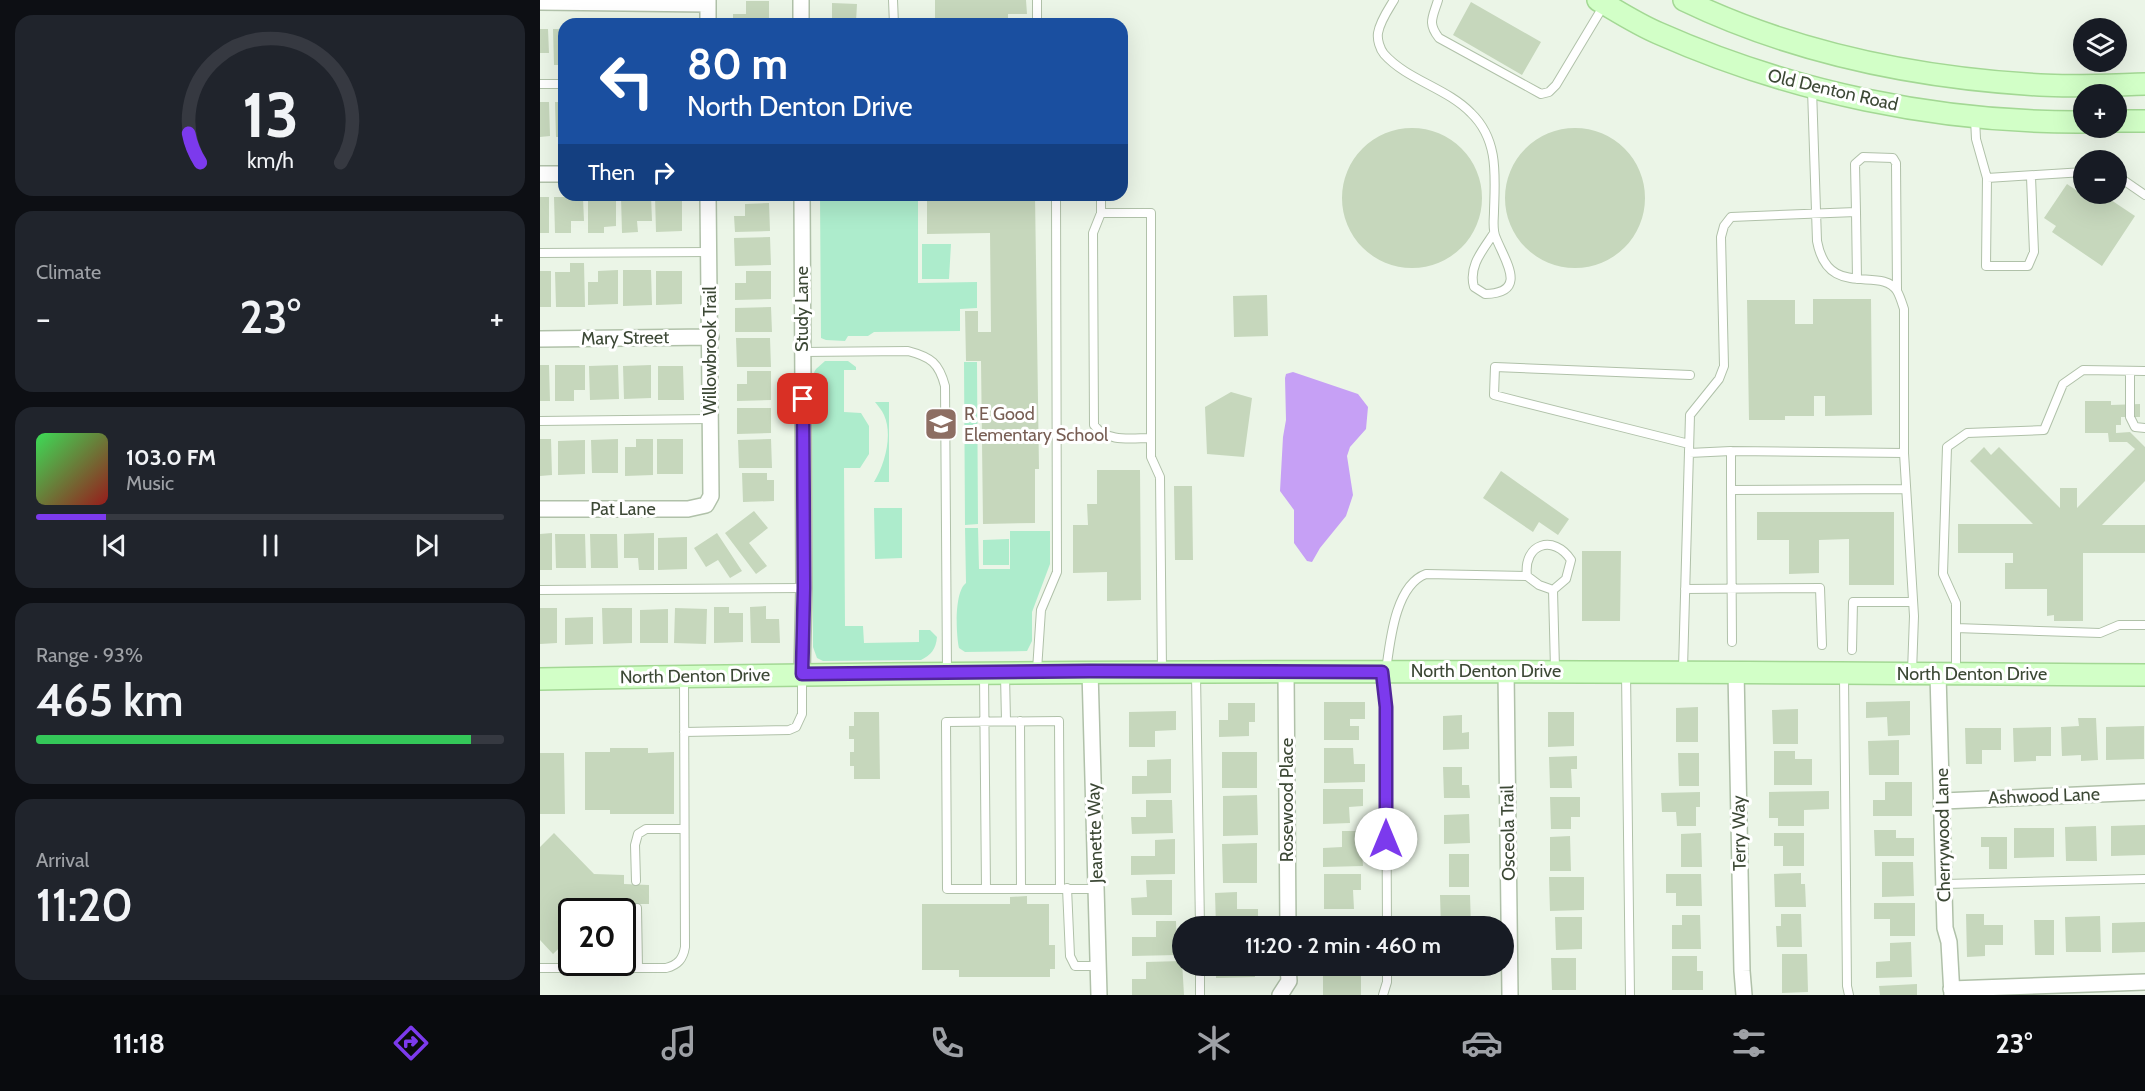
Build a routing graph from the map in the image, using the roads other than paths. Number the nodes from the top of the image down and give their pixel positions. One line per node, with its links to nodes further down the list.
1 (801, 0): 11 (street)
2 (893, 0): 12 (lane)
3 (1037, 0): 13 (lane)
4 (1394, 0): 36 (lane)
5 (1438, 0): 9 (lane)
6 (1684, 0): 16 (street, Old Denton Road)
7 (540, 2): 8 (street)
8 (708, 2): 10 (street)
9 (1601, 2): 17 (street, Old Denton Road)
10 (708, 18)
11 (801, 18)
12 (894, 18)
13 (1037, 18)
14 (540, 84): 15 (lane)
15 (558, 84)
16 (2145, 84)
17 (1812, 86): 18 (street, Old Denton Road); 35 (lane)
18 (1975, 116): 19 (street, Old Denton Road); 26 (lane)
19 (2073, 121)
20 (2127, 121): 21 (street)
21 (2145, 121)
22 (2073, 173): 25 (lane)
23 (540, 174): 24 (street)
24 (558, 174)
25 (2031, 177): 26 (lane); 26 (lane)
26 (1987, 178)
27 (2127, 183): 28 (lane)
28 (2145, 195)
29 (708, 201): 37 (street, Willowbrook Trail)
30 (802, 201): 43 (street, Study Lane)
31 (1056, 201): 76 (lane)
32 (1101, 201): 34 (lane)
33 (1856, 212): 35 (lane); 39 (lane); 40 (lane)
34 (1101, 213): 50 (lane); 50 (lane)
35 (1816, 213): 39 (lane); 51 (lane)
36 (1494, 233): 36 (lane)
37 (709, 252): 38 (lane); 41 (street, Willowbrook Trail)
38 (540, 253)
39 (1857, 279): 40 (lane)
40 (1897, 290): 53 (lane)
41 (711, 337): 42 (street, Mary Street); 47 (street, Willowbrook Trail)
42 (540, 339)
43 (802, 352): 59 (street, Study Lane); 81 (lane)
44 (2130, 371): 45 (lane); 49 (lane); 66 (lane)
45 (2145, 371)
46 (1690, 375): 51 (lane)
47 (711, 419): 48 (lane); 56 (street, Willowbrook Trail)
48 (540, 421)
49 (2145, 428)
50 (1151, 438): 77 (lane)
51 (1689, 448): 52 (lane); 60 (lane)
52 (1731, 452): 53 (lane); 55 (lane)
53 (1904, 453): 54 (lane)
54 (1906, 489): 55 (lane); 64 (lane)
55 (1731, 490): 63 (lane)
56 (706, 505): 57 (street, Pat Lane)
57 (540, 509)
58 (1527, 576): 62 (lane); 62 (lane); 79 (lane)
59 (804, 588): 61 (lane); 85 (street, Study Lane)
60 (1685, 589): 63 (lane); 74 (lane)
61 (540, 590)
62 (1553, 590): 72 (lane)
63 (1732, 590): 67 (lane); 68 (lane)
64 (1913, 602): 69 (lane); 84 (lane)
65 (2145, 625): 66 (lane)
66 (1956, 628): 86 (lane)
67 (1732, 642)
68 (1822, 645)
69 (1852, 650)
70 (1090, 671): 76 (street, North Denton Drive); 77 (street, North Denton Drive); 103 (street, Jeanette Way)
71 (1506, 671): 72 (street, North Denton Drive); 79 (street, North Denton Drive); 120 (street, Osceola Trail)
72 (1555, 671): 73 (street, North Denton Drive)
73 (1626, 671): 74 (street, North Denton Drive); 121 (lane)
74 (1683, 671): 75 (street, North Denton Drive)
75 (1736, 671): 80 (street, North Denton Drive); 122 (street, Terry Way)
76 (1037, 672): 82 (street, North Denton Drive)
77 (1162, 672): 78 (street, North Denton Drive)
78 (1196, 672): 83 (street, North Denton Drive); 105 (lane)
79 (1384, 672): 83 (street, North Denton Drive); 107 (lane)
80 (1844, 672): 84 (street, North Denton Drive); 123 (lane)
81 (947, 673): 82 (street, North Denton Drive); 85 (street, North Denton Drive)
82 (995, 673): 91 (lane); 92 (lane)
83 (1286, 673): 106 (street, Rosewood Place)
84 (1912, 673): 86 (street, North Denton Drive)
85 (802, 674): 88 (street, North Denton Drive); 93 (lane)
86 (1947, 674): 87 (street, North Denton Drive); 95 (street, Cherrywood Lane)
87 (2145, 675)
88 (684, 677): 89 (street, North Denton Drive); 93 (lane)
89 (540, 679)
90 (1020, 721): 92 (lane); 100 (lane); 101 (lane)
91 (985, 722): 92 (lane); 102 (lane); 102 (lane)
92 (1006, 722)
93 (684, 732): 96 (lane)
94 (2145, 792): 95 (street, Ashwood Lane)
95 (1943, 801): 99 (street, Cherrywood Lane)
96 (684, 829): 98 (lane); 110 (lane)
97 (2145, 879): 99 (lane)
98 (636, 881)
99 (1945, 884): 115 (street, Cherrywood Lane)
100 (1021, 888): 101 (lane); 102 (lane)
101 (1064, 888): 103 (lane); 108 (lane)
102 (986, 889)
103 (1097, 889): 108 (street, Jeanette Way)
104 (637, 908): 110 (lane)
105 (1200, 916)
106 (1288, 916)
107 (1387, 916)
108 (1098, 966): 116 (street, Jeanette Way)
109 (540, 968): 110 (lane)
110 (638, 968)
111 (1200, 976): 117 (lane)
112 (1289, 976): 118 (street)
113 (1387, 976): 119 (lane)
114 (2145, 982): 115 (street)
115 (1952, 992)
116 (1099, 995)
117 (1200, 995)
118 (1280, 995)
119 (1383, 995)
120 (1510, 995)
121 (1630, 995)
122 (1744, 995)
123 (1849, 995)

